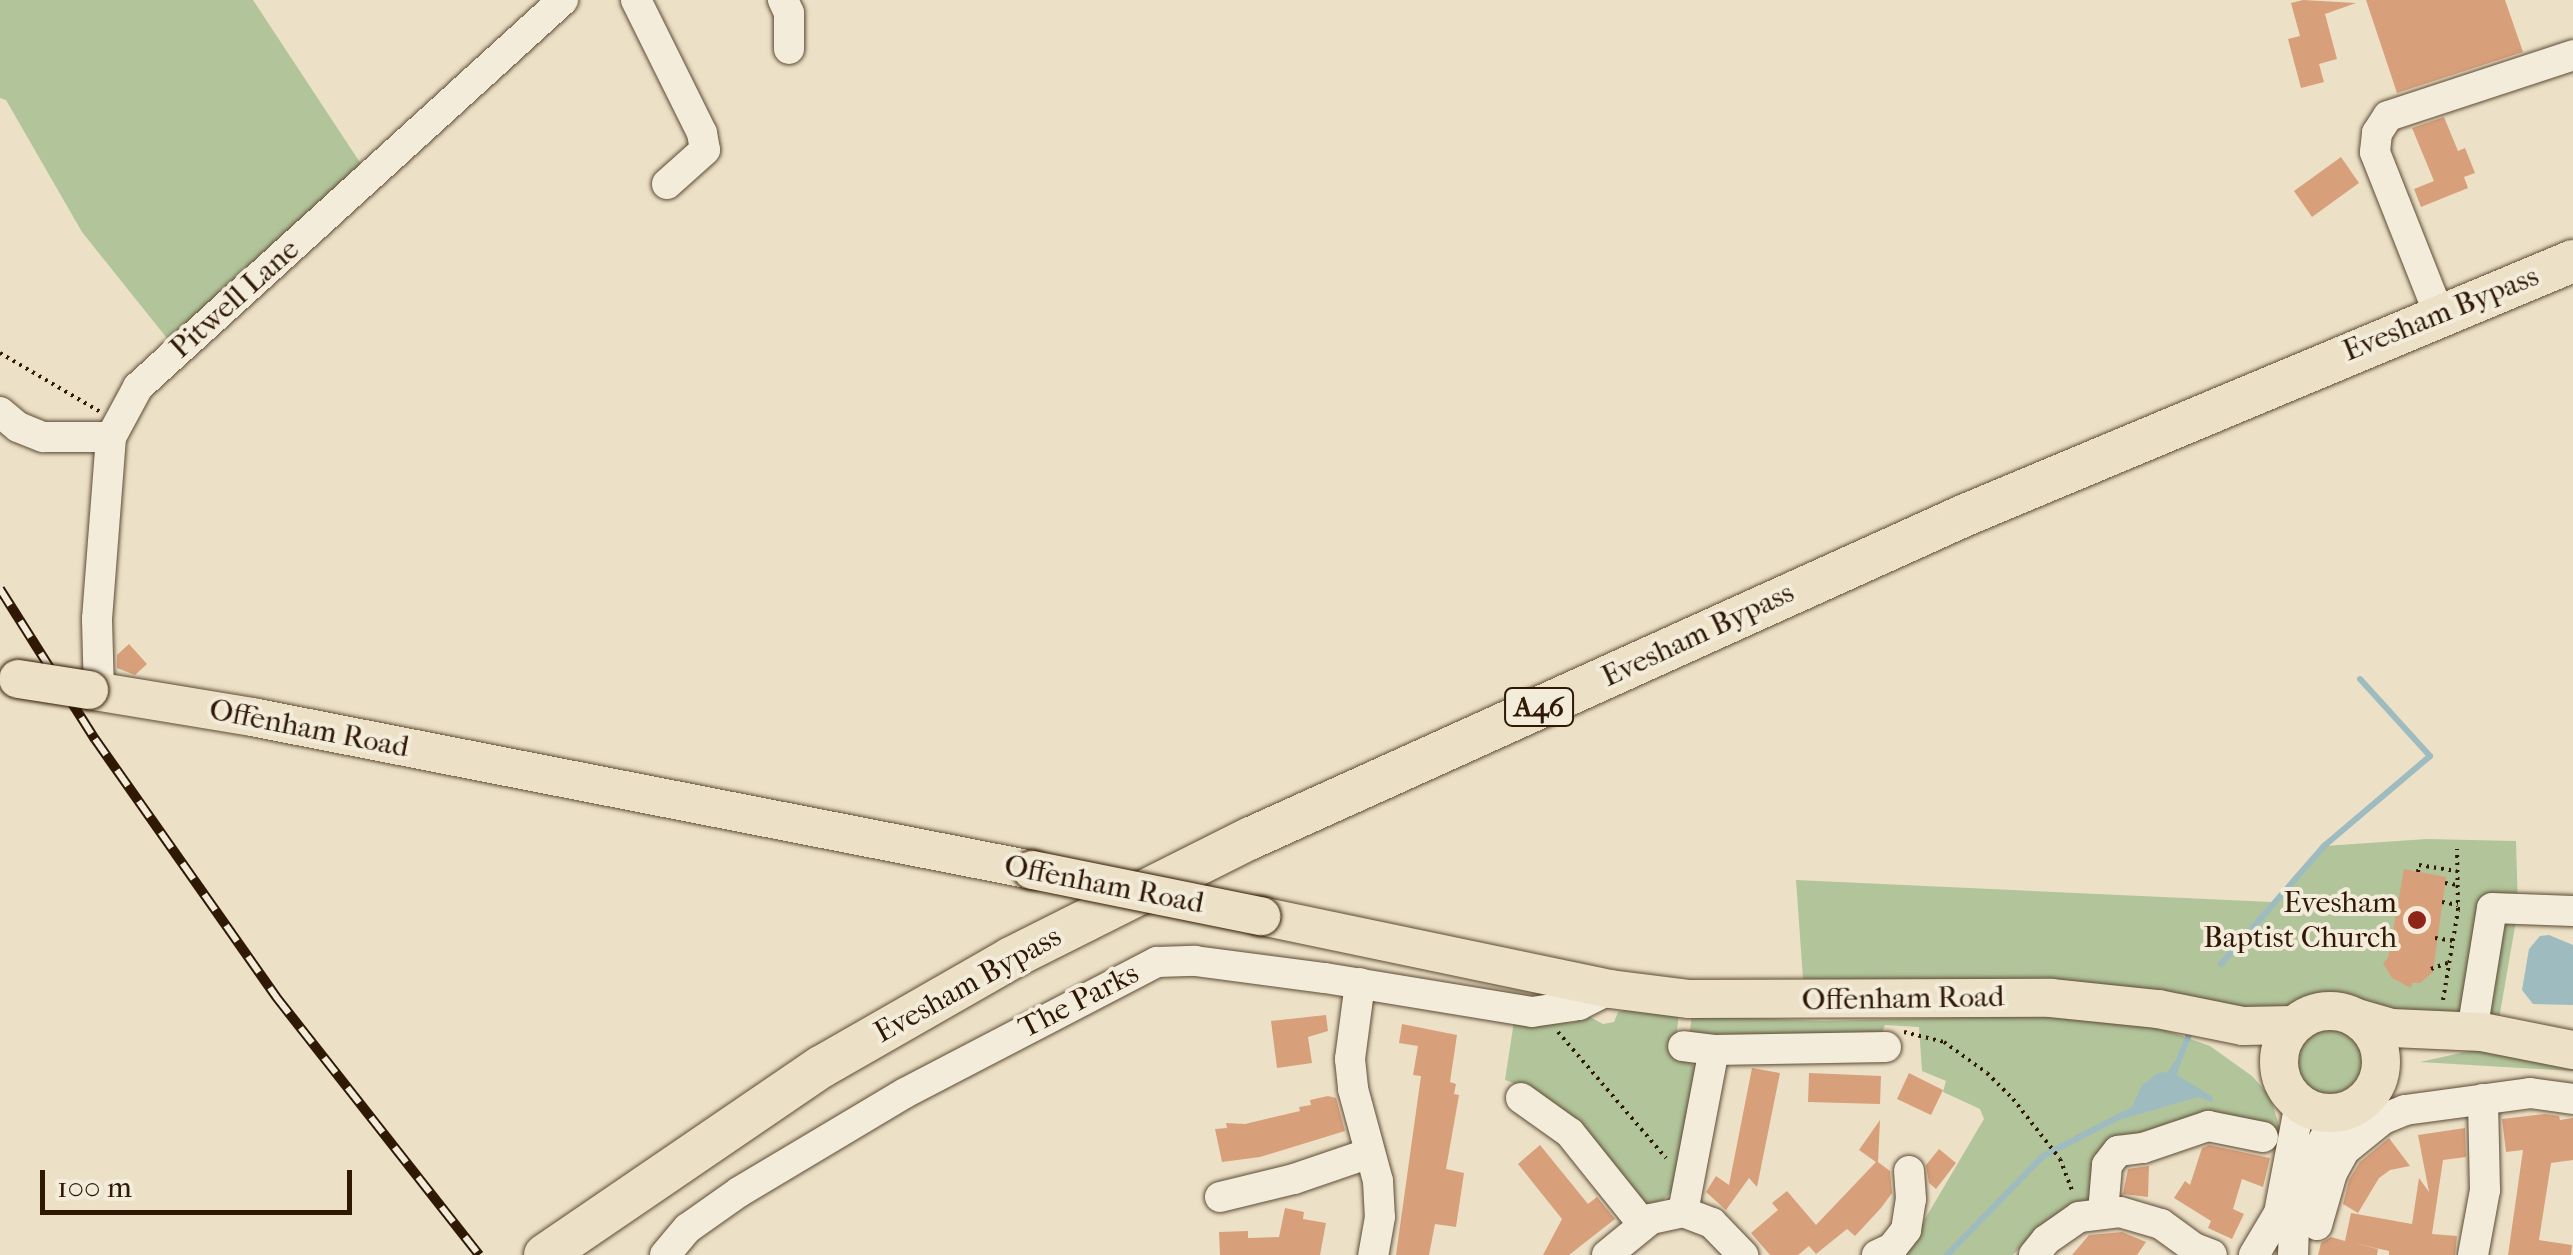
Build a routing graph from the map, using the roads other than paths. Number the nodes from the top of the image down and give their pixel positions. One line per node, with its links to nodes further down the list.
1 (564, 0): 10 (street, Pitwell Lane)
2 (636, 0): 6 (street)
3 (784, 0): 4 (street)
4 (789, 49)
5 (2573, 55): 8 (street)
6 (667, 184)
7 (2573, 261): 8 (highway, Evesham Bypass / A46)
8 (2439, 314): 39 (highway, Evesham Bypass / A46)
9 (0, 412): 10 (street)
10 (114, 428): 12 (street)
11 (9, 678): 12 (main road, Offenham Road, bridge)
12 (94, 691): 15 (main road, Offenham Road, bridge)
13 (2573, 911): 18 (street)
14 (1360, 984): 15 (street, The Parks); 31 (street); 40 (street, The Parks)
15 (1609, 1003): 16 (main road, Offenham Road)
16 (2196, 1017): 19 (main road, Offenham Road); 25 (main road, Offenham Road)
17 (2357, 1018): 18 (main road); 19 (main road); 24 (main road)
18 (2478, 1022): 23 (main road); 24 (main road)
19 (2293, 1025): 25 (main road)
20 (1683, 1046): 22 (street)
21 (1886, 1047): 22 (street)
22 (1714, 1050): 34 (street)
23 (2573, 1050)
24 (2378, 1080): 29 (main road)
25 (2290, 1088): 29 (main road); 48 (street)
26 (1521, 1098): 36 (street)
27 (2483, 1099): 28 (street); 37 (street); 51 (street)
28 (2573, 1099)
29 (2339, 1112): 50 (street)
30 (2262, 1137): 35 (street)
31 (1370, 1153): 33 (street); 41 (street)
32 (1910, 1171): 44 (street)
33 (1220, 1197)
34 (1686, 1198): 36 (street); 43 (street)
35 (2091, 1215): 38 (street); 45 (street)
36 (1643, 1224): 42 (street)
37 (2317, 1225)
38 (2170, 1230): 46 (street); 47 (street)
39 (549, 1251)
40 (665, 1255)
41 (1372, 1255)
42 (1607, 1255)
43 (1743, 1255)
44 (1877, 1255)
45 (2034, 1255)
46 (2190, 1255)
47 (2212, 1255)
48 (2256, 1255): 49 (street)
49 (2273, 1255)
50 (2294, 1255)
51 (2473, 1255)

